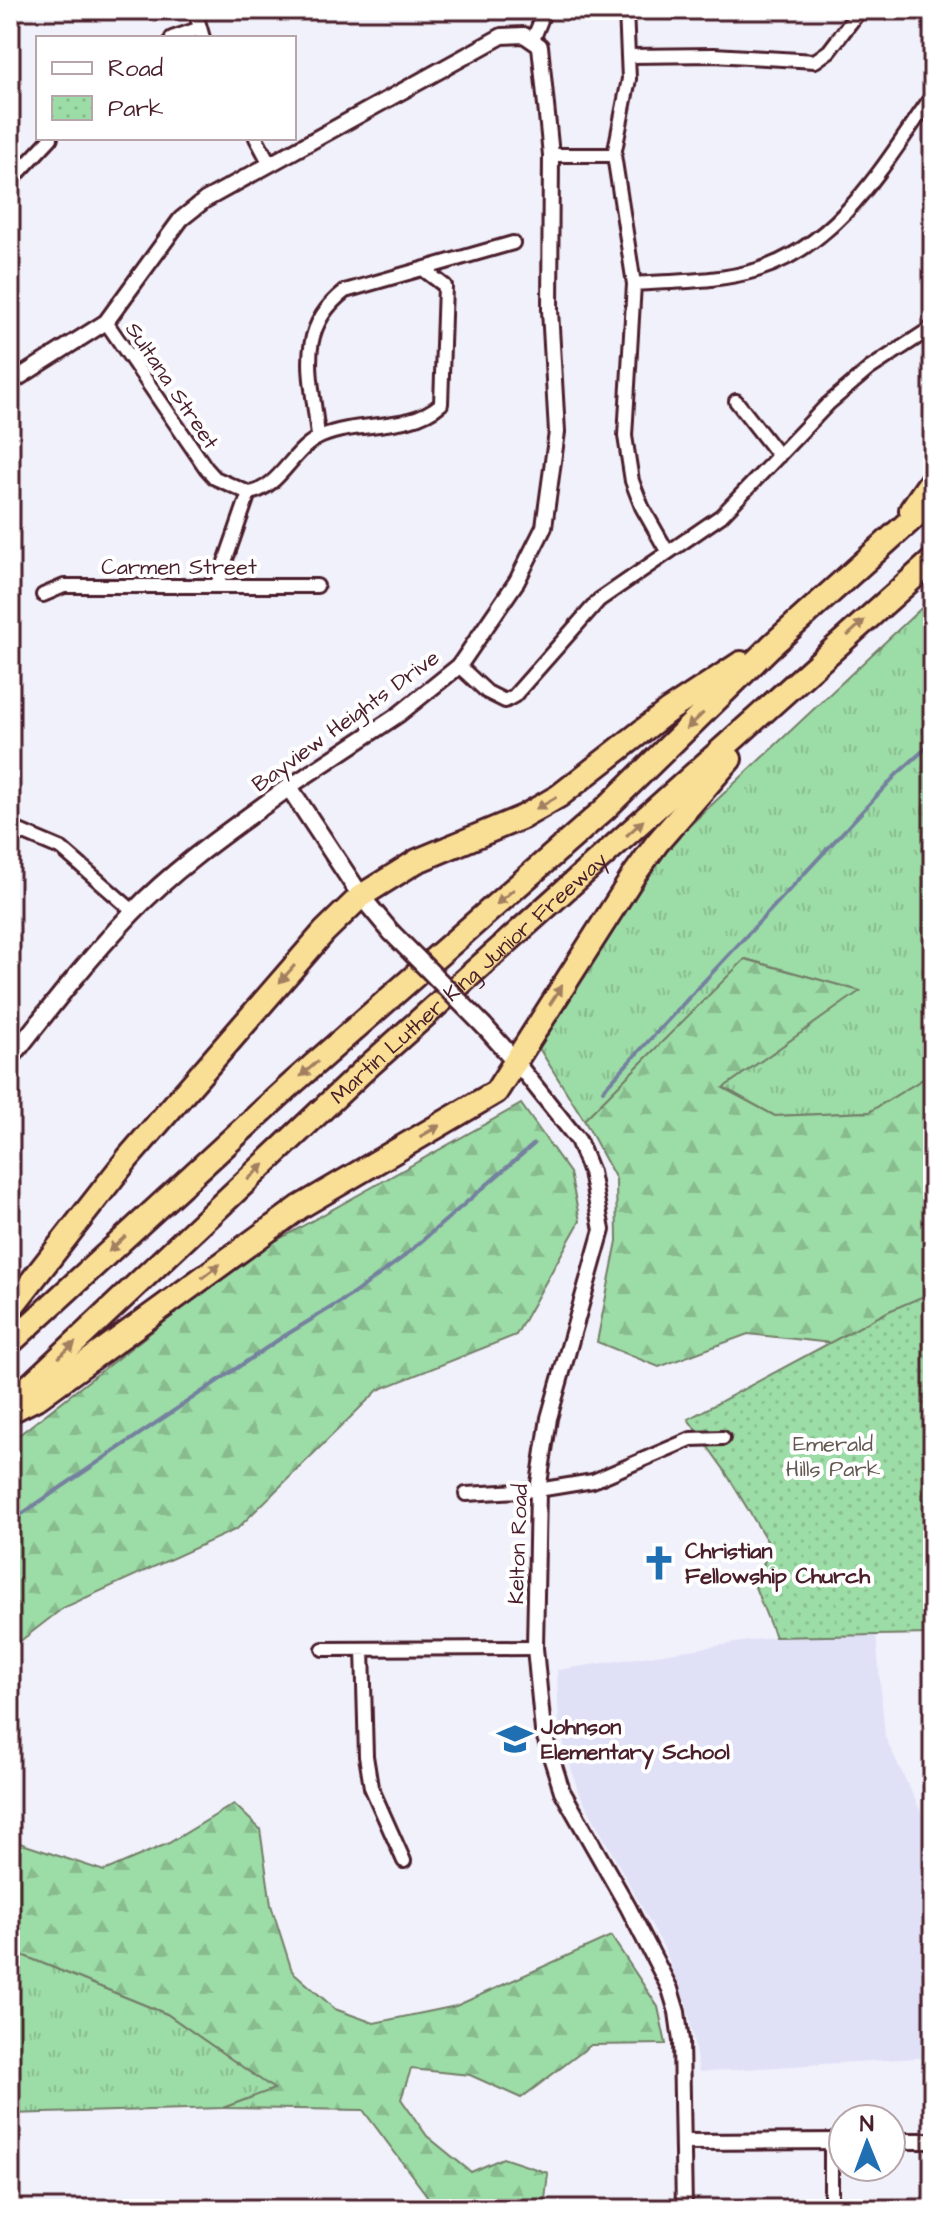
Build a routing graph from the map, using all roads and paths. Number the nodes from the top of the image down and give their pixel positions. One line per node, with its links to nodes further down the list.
1 (195, 10): 5 (street)
2 (545, 10): 6 (street)
3 (626, 10): 7 (street)
4 (860, 10): 7 (street)
5 (200, 33)
6 (533, 40): 11 (street, Bayview Heights Drive); 13 (street)
7 (631, 56): 12 (street)
8 (933, 95): 17 (street)
9 (49, 140): 14 (street)
10 (257, 140): 13 (street)
11 (551, 155): 12 (street); 34 (street, Bayview Heights Drive)
12 (614, 155): 17 (street)
13 (270, 164): 18 (street)
14 (10, 182)
15 (513, 243): 16 (street)
16 (424, 270): 22 (street); 22 (street)
17 (634, 284): 28 (street)
18 (106, 322): 20 (street); 25 (street, Sultana Street)
19 (933, 327): 23 (street)
20 (10, 383)
21 (736, 401): 23 (street)
22 (318, 437): 25 (street)
23 (779, 456): 28 (street)
24 (933, 478): 27 (highway)
25 (249, 493): 30 (street)
26 (933, 500): 27 (highway, Martin Luther King Junior Freeway)
27 (895, 535): 33 (highway, Martin Luther King Junior Freeway)
28 (667, 551): 34 (street)
29 (933, 560): 35 (highway, Martin Luther King Junior Freeway, one-way to 29)
30 (217, 585): 31 (street, Carmen Street); 32 (street, Carmen Street)
31 (317, 586)
32 (43, 595)
33 (771, 646): 38 (highway, one-way to 38); 43 (highway, Martin Luther King Junior Freeway, one-way to 43)
34 (459, 666): 36 (street, Bayview Heights Drive)
35 (799, 681): 41 (highway, one-way to 35); 44 (highway, Martin Luther King Junior Freeway, one-way to 35)
36 (289, 787): 38 (main road, Kelton Road); 39 (main road, Bayview Heights Drive)
37 (10, 827): 39 (street)
38 (361, 896): 41 (main road, Kelton Road, bridge); 42 (highway, one-way to 42)
39 (133, 911): 40 (main road, Bayview Heights Drive)
40 (10, 1059)
41 (516, 1062): 45 (highway, one-way to 41); 47 (street, Kelton Road)
42 (10, 1309)
43 (10, 1343)
44 (10, 1404)
45 (10, 1411)
46 (723, 1438): 47 (street)
47 (538, 1490): 48 (street); 49 (street, Kelton Road)
48 (466, 1494)
49 (535, 1648): 51 (street); 56 (street, Kelton Road)
50 (323, 1649): 51 (street)
51 (363, 1649): 52 (street)
52 (404, 1861)
53 (827, 2141): 56 (street)
54 (907, 2141): 55 (street)
55 (933, 2141)
56 (683, 2142): 58 (street, Kelton Road)
57 (833, 2183): 59 (street)
58 (684, 2209)
59 (831, 2209)

